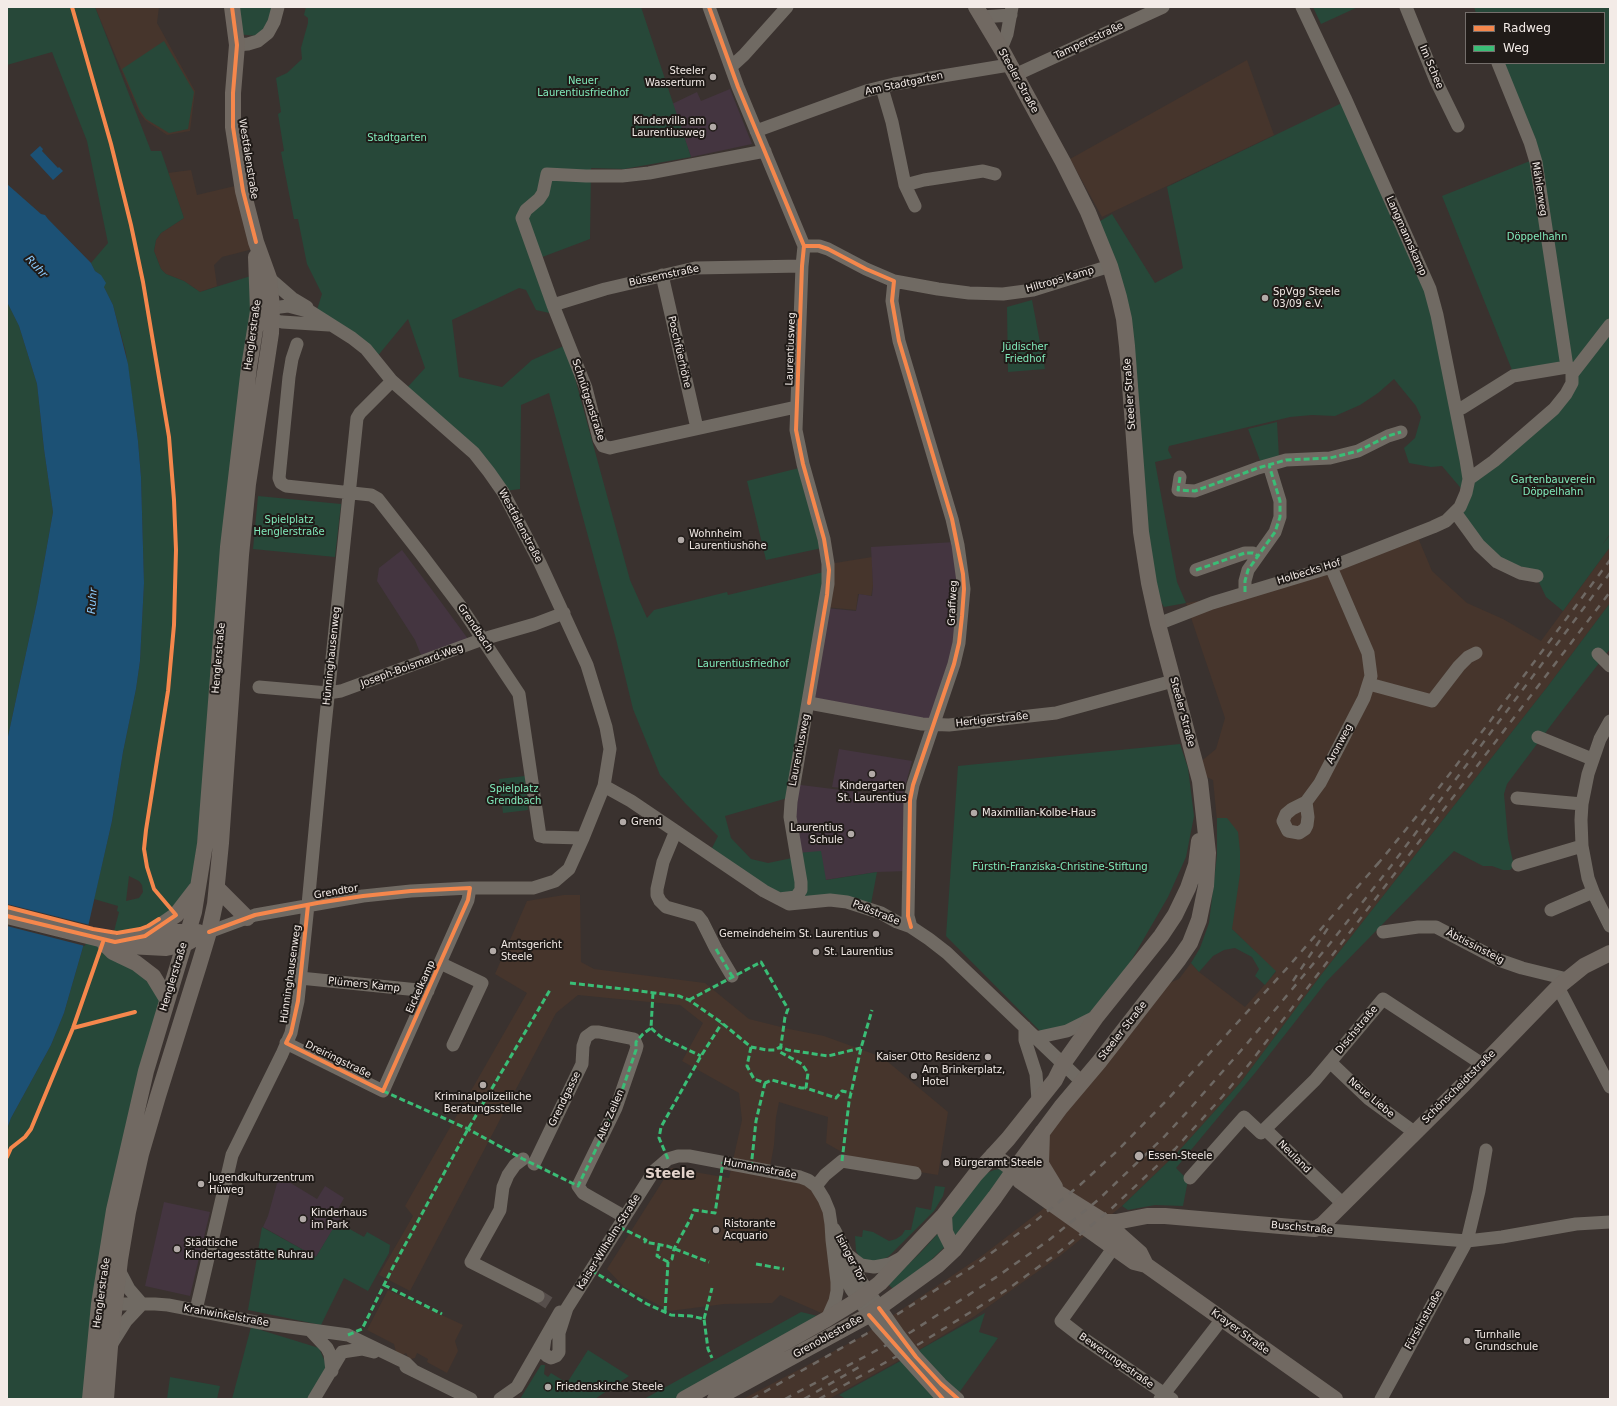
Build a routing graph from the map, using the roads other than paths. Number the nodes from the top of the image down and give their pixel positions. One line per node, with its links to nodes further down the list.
1 (232, 7): 10 (main road, Westfalenstraße)
2 (278, 7): 10 (street)
3 (710, 7): 13 (street, Laurentiusweg)
4 (788, 7): 13 (street)
5 (1163, 7): 14 (street, Tamperestraße)
6 (1302, 7): 38 (street, Langmannskamp)
7 (1406, 7): 16 (street, Im Schee)
8 (1011, 11): 9 (street); 11 (street)
9 (979, 12): 11 (main road, Steeler Straße)
10 (242, 45): 22 (main road, Westfalenstraße)
11 (1001, 50): 14 (main road, Steeler Straße)
12 (1498, 64): 35 (street, Mählerweg)
13 (732, 66): 17 (street, Laurentiusweg)
14 (1012, 70): 15 (street, Am Stadtgarten); 25 (main road, Steeler Straße)
15 (882, 88): 17 (street, Am Stadtgarten); 20 (street)
16 (1458, 126)
17 (756, 131): 18 (street, Laurentiusweg)
18 (765, 151): 23 (street, Laurentiusweg); 29 (street, Schnütgenstraße)
19 (995, 174): 20 (street)
20 (905, 185): 21 (street)
21 (916, 206)
22 (256, 242): 27 (main road, Henglerstraße); 31 (main road, Henglerstraße)
23 (804, 246): 24 (street, Laurentiusweg); 28 (street, Hiltrops Kamp)
24 (802, 266): 26 (street, Büssemstraße); 37 (street, Laurentiusweg)
25 (1110, 266): 28 (street, Hiltrops Kamp); 52 (main road, Steeler Straße)
26 (662, 275): 29 (street, Büssemstraße); 39 (street, Poschfüerhöhe)
27 (269, 278): 30 (street, Westfalenstraße); 31 (main road, Henglerstraße)
28 (894, 281): 63 (street, Graffweg)
29 (553, 305): 39 (street, Schnütgenstraße)
30 (311, 312): 31 (street, Westfalenstraße); 32 (street, Westfalenstraße)
31 (271, 319): 32 (street); 75 (main road, Henglerstraße); 76 (main road, Henglerstraße)
32 (331, 325): 36 (street, Westfalenstraße)
33 (1610, 325): 35 (street)
34 (297, 344): 44 (street, Grendbach)
35 (1569, 371): 38 (street); 43 (street)
36 (392, 381): 44 (street, Hünninghausenweg); 51 (street, Westfalenstraße)
37 (796, 407): 39 (street, Schnütgenstraße); 61 (street, Laurentiusweg)
38 (1456, 409): 43 (street, Langmannskamp)
39 (697, 428)
40 (1401, 432): 41 (street)
41 (1269, 465): 42 (street); 46 (street)
42 (1180, 477)
43 (1469, 479): 45 (street, Holbecks Hof)
44 (350, 492): 53 (street, Grendbach); 60 (street, Hünninghausenweg)
45 (1455, 512): 47 (street, Holbecks Hof); 49 (street)
46 (1258, 556): 48 (street); 50 (street)
47 (1331, 567): 50 (street, Holbecks Hof); 58 (street, Aronweg)
48 (1196, 570)
49 (1537, 576)
50 (1245, 592): 52 (street, Holbecks Hof)
51 (564, 613): 53 (street, Joseph-Boismard-Weg); 66 (street, Westfalenstraße)
52 (1158, 624): 57 (main road, Steeler Straße)
53 (483, 639): 60 (street, Joseph-Boismard-Weg); 72 (street, Grendbach)
54 (1476, 653): 58 (street)
55 (1598, 654): 56 (street)
56 (1610, 666)
57 (1173, 681): 63 (street, Hertigerstraße); 70 (main road, Steeler Straße)
58 (1369, 684): 68 (street, Aronweg)
59 (259, 686): 60 (street, Joseph-Boismard-Weg)
60 (328, 693): 80 (street, Hünninghausenweg)
61 (809, 703): 63 (street, Hertigerstraße); 79 (street, Laurentiusweg)
62 (1610, 721): 65 (street)
63 (933, 724): 85 (street, Graffweg)
64 (1538, 737): 65 (street)
65 (1592, 759): 69 (street)
66 (604, 786): 71 (street, Paßstraße); 72 (street, Grendtor)
67 (1517, 798): 69 (street)
68 (1306, 802)
69 (1582, 804): 73 (street)
70 (1203, 808): 97 (main road, Steeler Straße); 109 (main road, Steeler Straße)
71 (675, 833): 79 (street, Paßstraße); 94 (street)
72 (583, 838): 77 (street, Grendtor)
73 (1582, 846): 74 (street); 78 (street)
74 (1518, 865)
75 (198, 886): 88 (main road); 89 (main road, Henglerstraße)
76 (216, 888): 83 (main road); 86 (main road, Henglerstraße)
77 (470, 888): 80 (street, Grendtor); 93 (street, Eickelkamp)
78 (1593, 892): 81 (street); 84 (street)
79 (779, 899): 85 (street, Paßstraße)
80 (308, 905): 83 (street, Grendtor); 95 (street, Hünninghausenweg)
81 (1551, 910)
82 (7, 916): 90 (main road)
83 (247, 918): 86 (street, Grendtor)
84 (1610, 926)
85 (911, 927): 101 (street, Paßstraße)
86 (209, 932): 89 (main road); 91 (main road, Henglerstraße)
87 (1383, 932): 96 (street, Äbtissinsteig)
88 (145, 936): 89 (main road); 90 (main road)
89 (189, 938): 90 (main road); 91 (main road); 99 (main road, Henglerstraße)
90 (101, 940): 99 (main road)
91 (203, 953): 138 (main road, Henglerstraße)
92 (1610, 954): 96 (main road, Schönscheidtstraße)
93 (440, 963): 98 (street, Eickelkamp); 105 (street, Eickelkamp)
94 (732, 976)
95 (300, 978): 98 (street, Plümers Kamp); 104 (street, Hünninghausenweg)
96 (1563, 983): 107 (main road, Schönscheidtstraße); 110 (street)
97 (1120, 988): 100 (main road, Steeler Straße); 108 (main road)
98 (428, 991): 111 (street, Eickelkamp)
99 (168, 999): 141 (main road, Henglerstraße)
100 (1098, 1016): 102 (street, Steeler Straße); 108 (main road, Steeler Straße)
101 (1025, 1027): 102 (street, Paßstraße); 112 (street)
102 (1035, 1038): 108 (street, Paßstraße)
103 (636, 1042): 128 (street, Alte Zeilen); 139 (street, Grendgasse)
104 (286, 1043): 111 (street, Dreiringstraße); 145 (street, Hünninghausenweg)
105 (453, 1045)
106 (1330, 1062): 107 (street, Dischstraße); 113 (street, Dischstraße); 115 (street, Neue Liebe)
107 (1482, 1064): 115 (main road, Schönscheidtstraße)
108 (1066, 1067): 109 (street, Paßstraße); 112 (main road, Steeler Straße)
109 (1082, 1082): 114 (main road, Steeler Straße)
110 (1610, 1087)
111 (383, 1091)
112 (1038, 1100): 117 (main road, Steeler Straße)
113 (1265, 1129): 121 (street, Neuland); 126 (street, Neuland)
114 (1042, 1132): 119 (main road, Steeler Straße); 123 (main road, Krayer Straße)
115 (1414, 1132): 126 (main road, Schönscheidtstraße)
116 (1486, 1150): 133 (street)
117 (993, 1155): 119 (main road, Krayer Straße); 127 (main road, Grenoblestraße)
118 (668, 1159): 122 (street, Humannstraße); 128 (street, Kaiser-Wilhelm-Straße)
119 (1014, 1170): 123 (main road, Krayer Straße); 124 (main road, Krayer Straße); 125 (main road, Grenoblestraße)
120 (912, 1175): 122 (street)
121 (1190, 1178)
122 (816, 1186): 136 (street, Isinger Tor)
123 (1057, 1192): 130 (main road, Krayer Straße)
124 (1041, 1194): 125 (main road, Krayer Straße); 134 (main road, Krayer Straße)
125 (995, 1197): 135 (main road, Grenoblestraße)
126 (1343, 1204): 132 (main road, Schönscheidtstraße)
127 (944, 1215): 135 (main road); 137 (main road, Grenoblestraße)
128 (625, 1217): 144 (street, Kaiser-Wilhelm-Straße)
129 (1137, 1219): 130 (main road, Buschstraße); 132 (main road, Buschstraße); 134 (main road)
130 (1105, 1222): 134 (main road, Krayer Straße)
131 (1610, 1222): 133 (street, Buschstraße)
132 (1315, 1229): 133 (street, Buschstraße)
133 (1467, 1241): 157 (street, Fürstinstraße)
134 (1117, 1242): 148 (main road, Krayer Straße); 156 (street, Bewerungestraße)
135 (954, 1250): 146 (main road, Grenoblestraße)
136 (840, 1254): 137 (street, Grenoblestraße); 140 (street, Isinger Tor); 147 (street, Isinger Tor)
137 (906, 1256): 140 (main road, Grenoblestraße)
138 (119, 1270): 142 (street); 143 (main road, Henglerstraße)
139 (538, 1296)
140 (864, 1296): 146 (street, Isinger Tor); 147 (main road, Grenoblestraße)
141 (99, 1304): 143 (street, Krahwinkelstraße); 158 (main road, Henglerstraße)
142 (142, 1304): 143 (street, Krahwinkelstraße); 145 (street, Krahwinkelstraße); 152 (street)
143 (115, 1305): 152 (main road, Henglerstraße)
144 (560, 1308): 151 (street, Kaiser-Wilhelm-Straße); 151 (street, Kaiser-Wilhelm-Straße)
145 (196, 1310): 149 (street, Krahwinkelstraße)
146 (874, 1311): 164 (main road, Grenoblestraße); 165 (street); 166 (street)
147 (827, 1319): 163 (main road, Grenoblestraße)
148 (1222, 1319): 156 (street); 167 (main road, Krayer Straße)
149 (310, 1330): 150 (street, Krahwinkelstraße); 154 (street)
150 (332, 1332): 153 (street); 155 (street, Krahwinkelstraße)
151 (545, 1338): 162 (street, Kaiser-Wilhelm-Straße)
152 (110, 1347): 159 (main road, Henglerstraße)
153 (342, 1352): 154 (street); 155 (street)
154 (332, 1370): 160 (street)
155 (414, 1371): 161 (street)
156 (1165, 1397)
157 (1383, 1397)
158 (90, 1399)
159 (106, 1399)
160 (314, 1399)
161 (470, 1399)
162 (500, 1399)
163 (684, 1399)
164 (715, 1399)
165 (943, 1399)
166 (958, 1399)
167 (1335, 1399)

